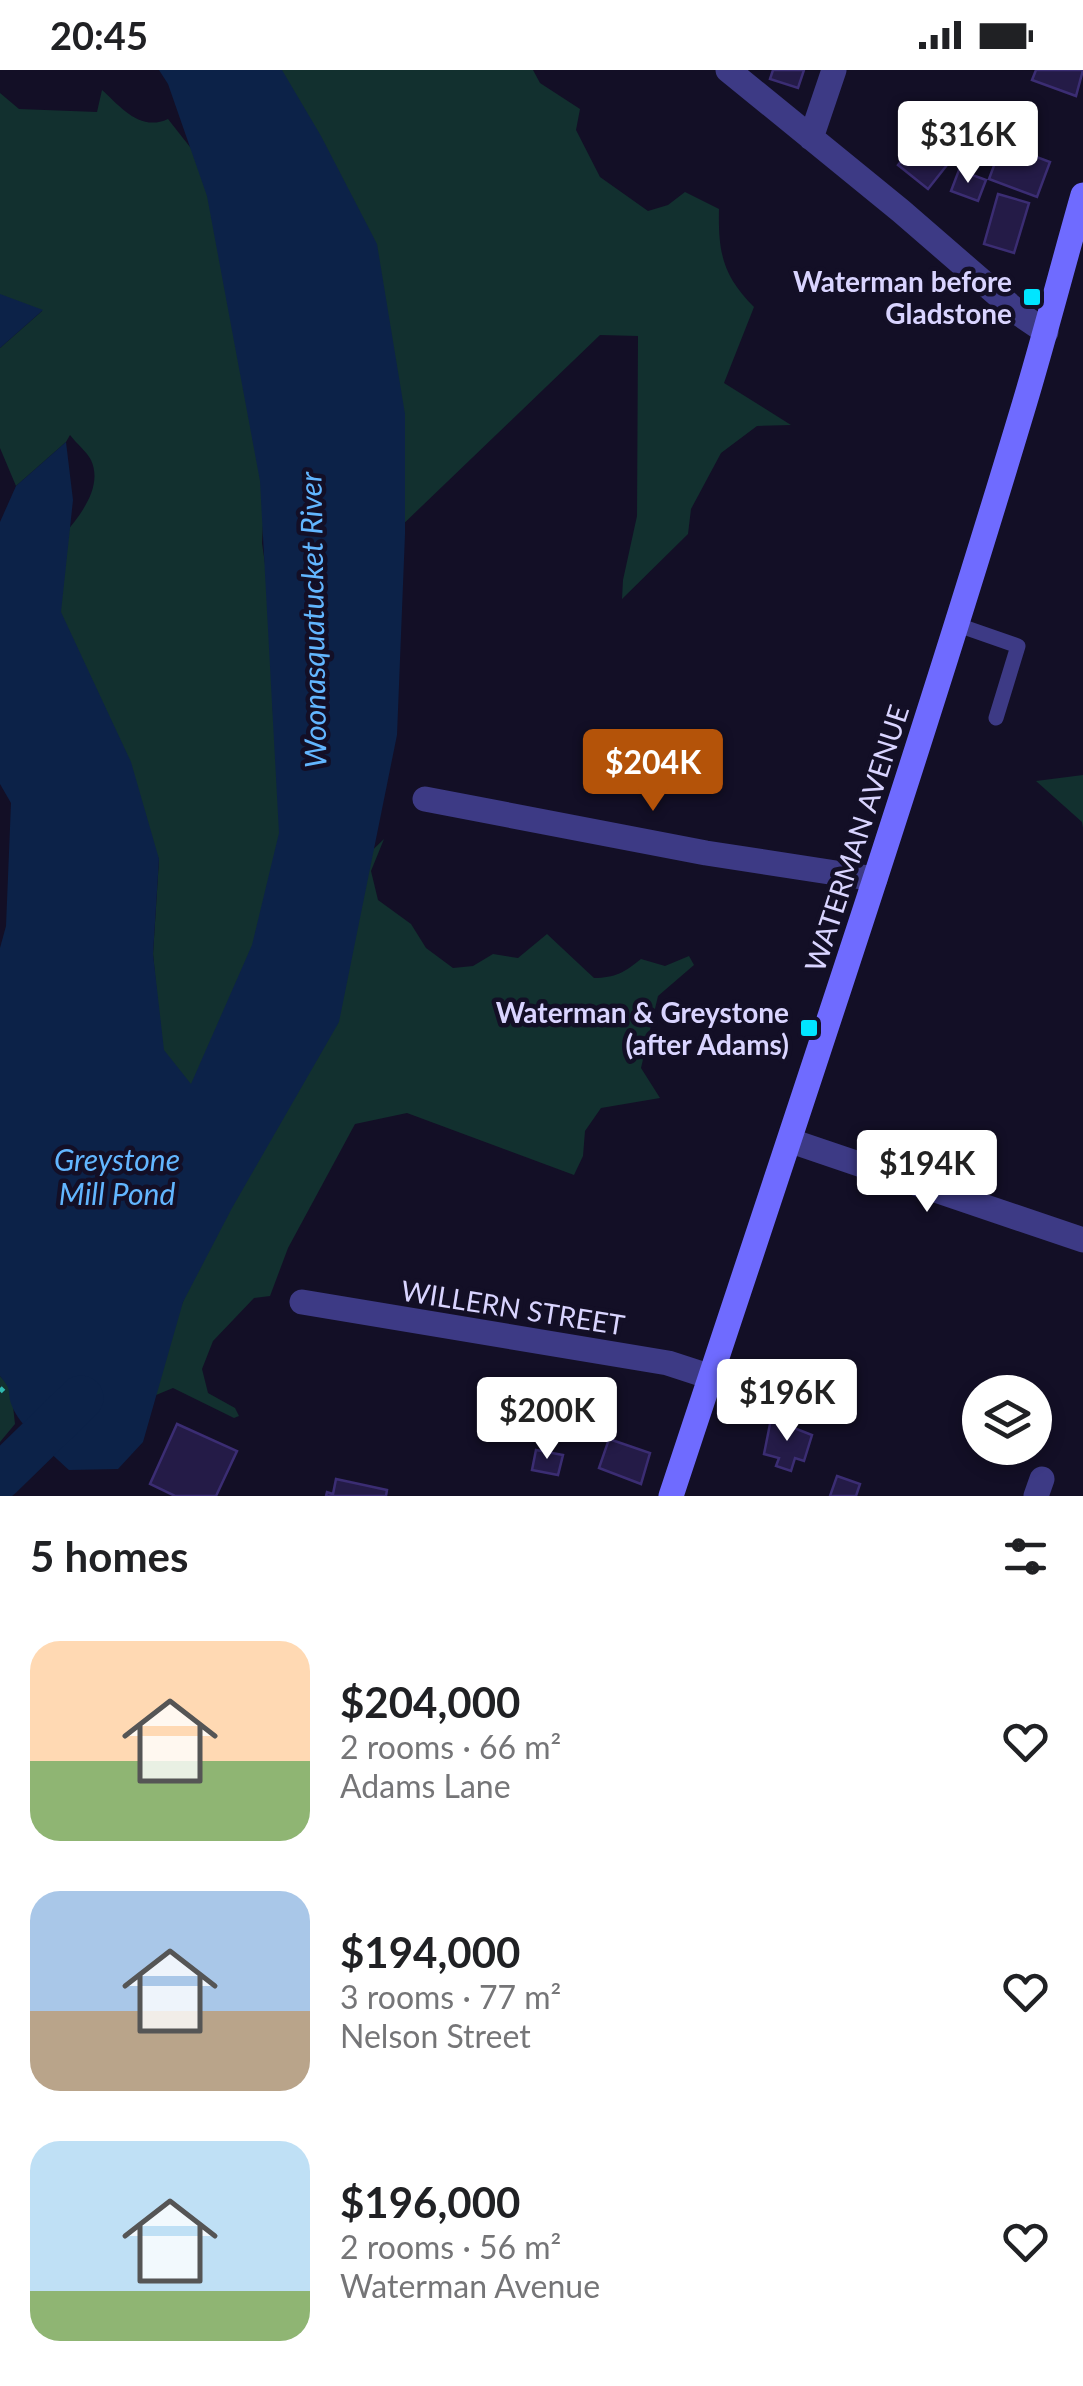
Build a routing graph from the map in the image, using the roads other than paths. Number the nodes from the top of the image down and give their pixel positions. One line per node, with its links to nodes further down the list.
1 (728, 70): 3 (street)
2 (834, 70): 3 (street)
3 (811, 138): 6 (street)
4 (1083, 194): 5 (main road, WATERMAN AVENUE)
5 (1075, 254): 6 (main road, WATERMAN AVENUE)
6 (1046, 332): 7 (main road, WATERMAN AVENUE)
7 (955, 624): 8 (lane); 10 (main road, WATERMAN AVENUE)
8 (996, 718)
9 (425, 800): 10 (street)
10 (875, 879): 11 (main road, WATERMAN AVENUE)
11 (791, 1141): 12 (street); 14 (main road, WATERMAN AVENUE)
12 (1083, 1240)
13 (302, 1302): 14 (street, WILLERN STREET)
14 (711, 1377): 15 (main road, WATERMAN AVENUE)
15 (671, 1496)

